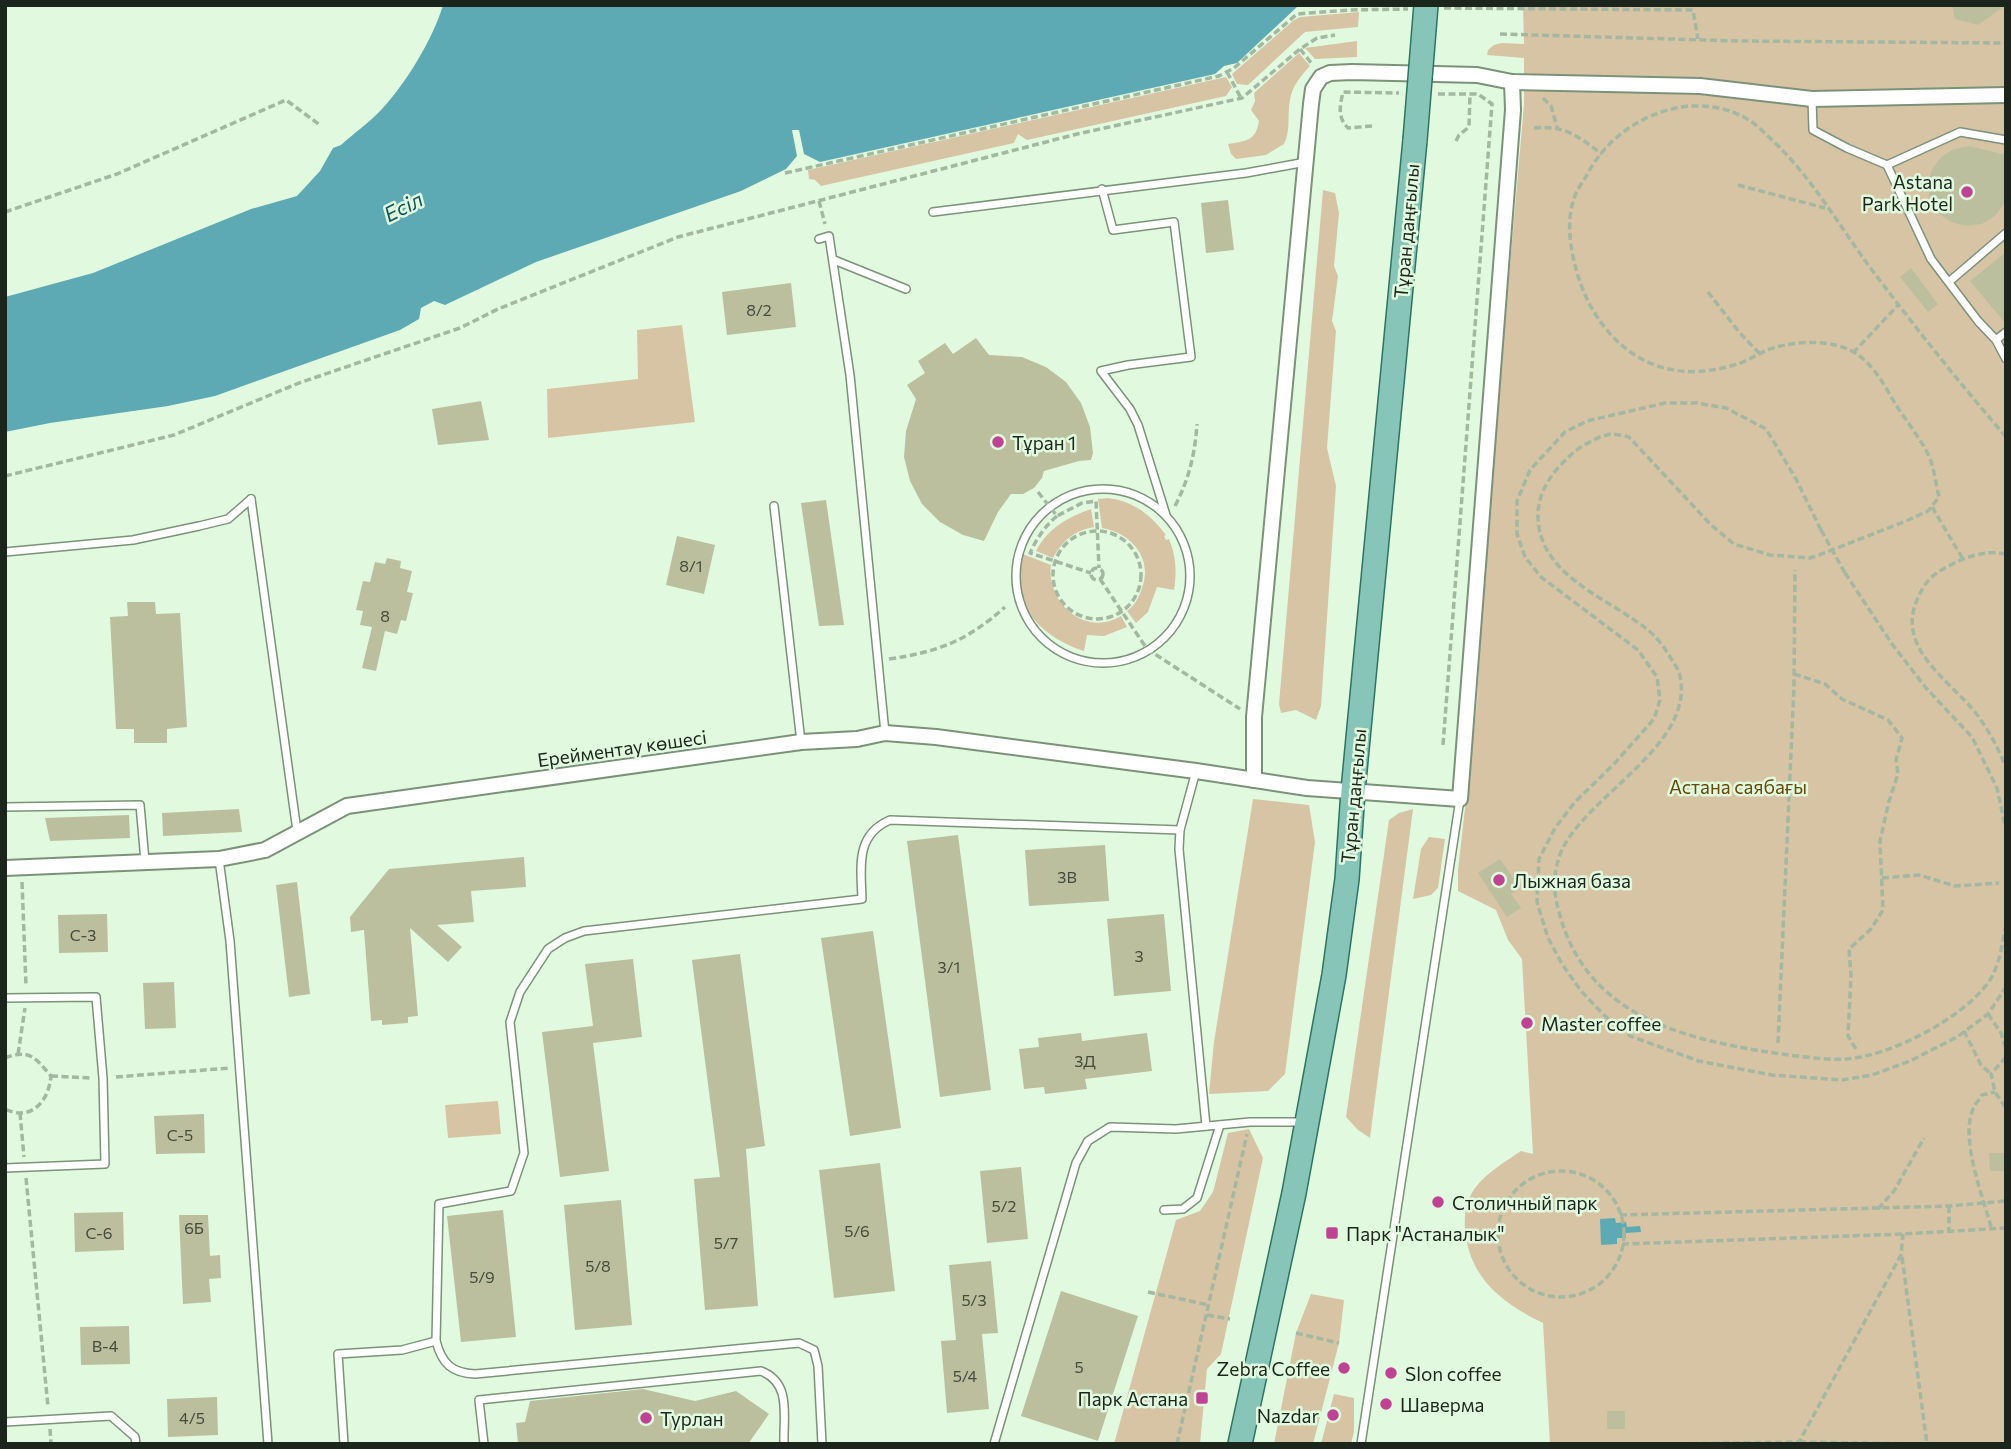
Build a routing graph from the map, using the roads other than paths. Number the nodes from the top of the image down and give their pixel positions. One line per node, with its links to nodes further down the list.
1 (1428, 7): 25 (main road, Тұран даңғылы, bridge)
2 (1512, 82): 4 (street); 6 (street); 26 (street)
3 (2003, 92): 4 (street)
4 (1812, 99): 7 (lane)
5 (2006, 140): 7 (lane)
6 (1307, 162): 8 (lane); 24 (street)
7 (1887, 164): 13 (lane)
8 (1102, 189): 9 (lane); 19 (lane)
9 (933, 212)
10 (2006, 233): 13 (lane)
11 (819, 239): 12 (lane)
12 (834, 260): 14 (lane); 21 (lane)
13 (1950, 281): 16 (lane)
14 (906, 289)
15 (2006, 332): 16 (lane)
16 (1996, 341): 17 (lane)
17 (2006, 359)
18 (774, 506): 22 (lane)
19 (1167, 515): 19 (lane)
20 (5, 552): 29 (lane)
21 (885, 733): 22 (street, Ерейментау көшесі); 23 (street, Ерейментау көшесі)
22 (801, 742): 29 (street, Ерейментау көшесі)
23 (1196, 771): 24 (street, Ерейментау көшесі); 28 (lane)
24 (1254, 780): 25 (street, Ерейментау көшесі)
25 (1353, 791): 26 (street, Ерейментау көшесі); 34 (main road, Тұран даңғылы)
26 (1460, 799): 49 (lane)
27 (5, 807): 31 (lane)
28 (1180, 830): 36 (lane); 39 (lane)
29 (298, 831): 30 (street, Ерейментау көшесі)
30 (219, 859): 31 (street, Ерейментау көшесі); 42 (lane)
31 (145, 861): 32 (street, Ерейментау көшесі)
32 (5, 868)
33 (5, 998): 37 (lane)
34 (1307, 1122): 35 (lane); 48 (main road, Тұран даңғылы)
35 (1220, 1125): 36 (lane); 38 (lane)
36 (1206, 1126): 47 (lane)
37 (5, 1168)
38 (1164, 1210)
39 (436, 1341): 43 (lane); 46 (lane)
40 (5, 1422): 41 (lane)
41 (136, 1444)
42 (268, 1444)
43 (344, 1444)
44 (484, 1444): 45 (lane)
45 (784, 1444)
46 (822, 1444)
47 (993, 1444)
48 (1241, 1444)
49 (1361, 1444)

